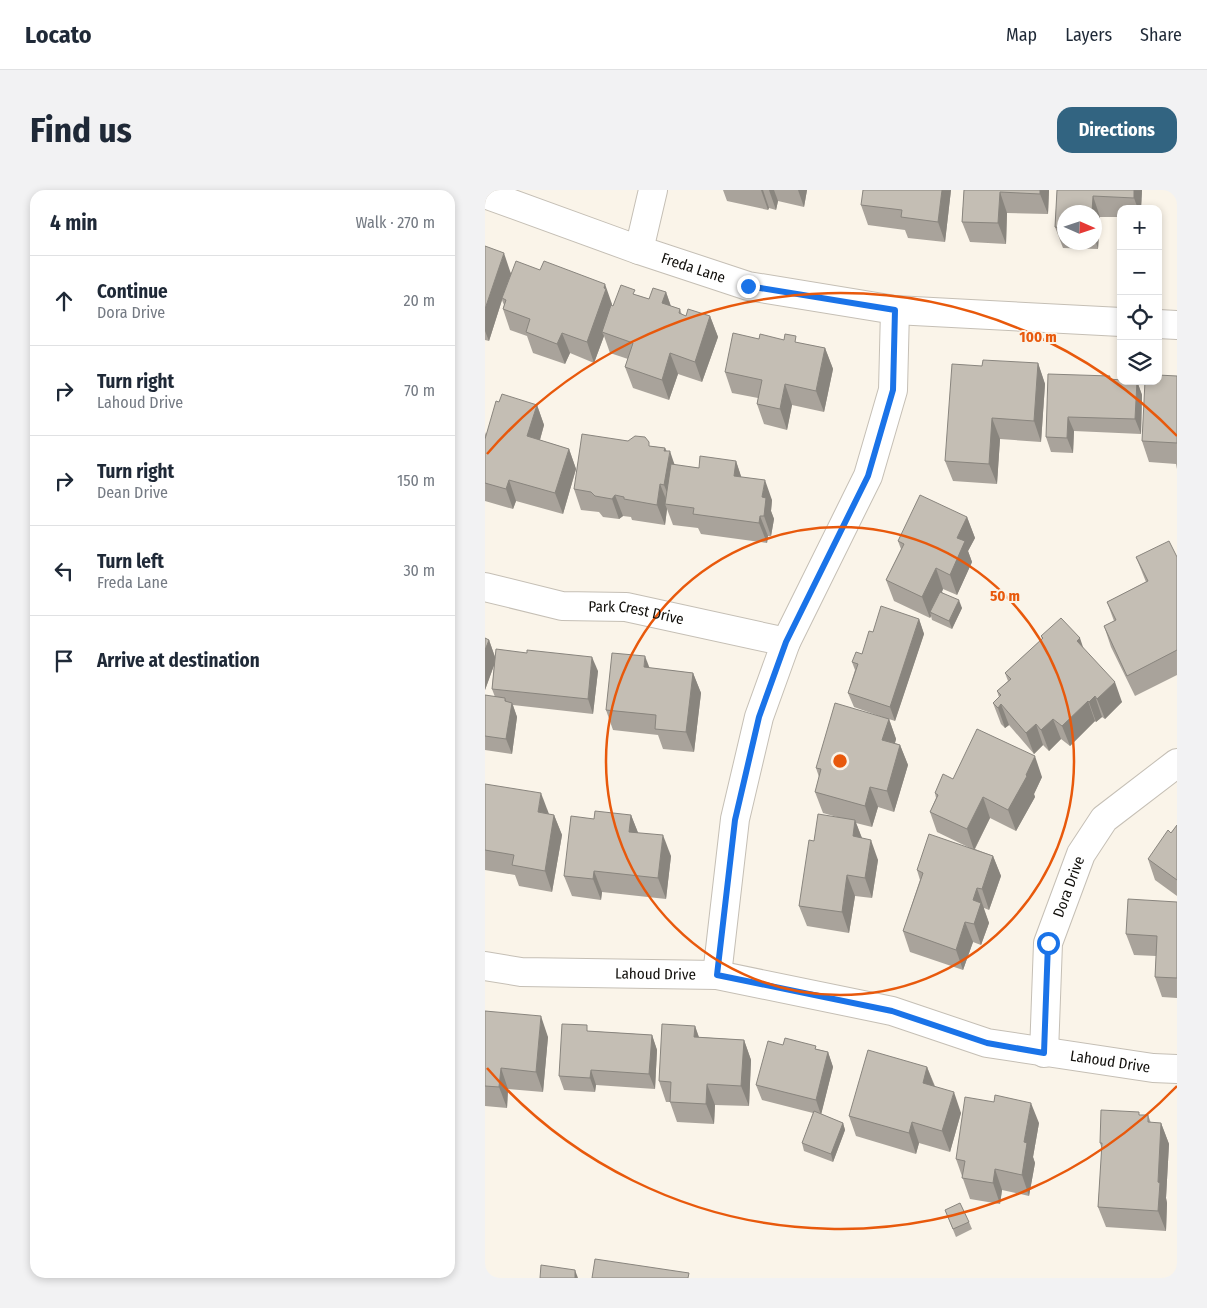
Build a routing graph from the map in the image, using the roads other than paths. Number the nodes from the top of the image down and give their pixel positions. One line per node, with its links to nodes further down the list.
1 (653, 190): 3 (street)
2 (485, 194): 3 (street, Freda Lane)
3 (639, 250): 4 (street, Freda Lane)
4 (895, 310): 5 (street, Freda Lane); 9 (street)
5 (1117, 322)
6 (1162, 324): 7 (street)
7 (1177, 325)
8 (485, 587): 9 (street, Park Crest Drive)
9 (786, 642): 12 (street)
10 (1177, 764): 13 (street, Dora Drive)
11 (485, 966): 12 (street, Lahoud Drive)
12 (717, 975): 13 (street, Lahoud Drive)
13 (1044, 1053): 14 (street, Lahoud Drive)
14 (1177, 1069)

